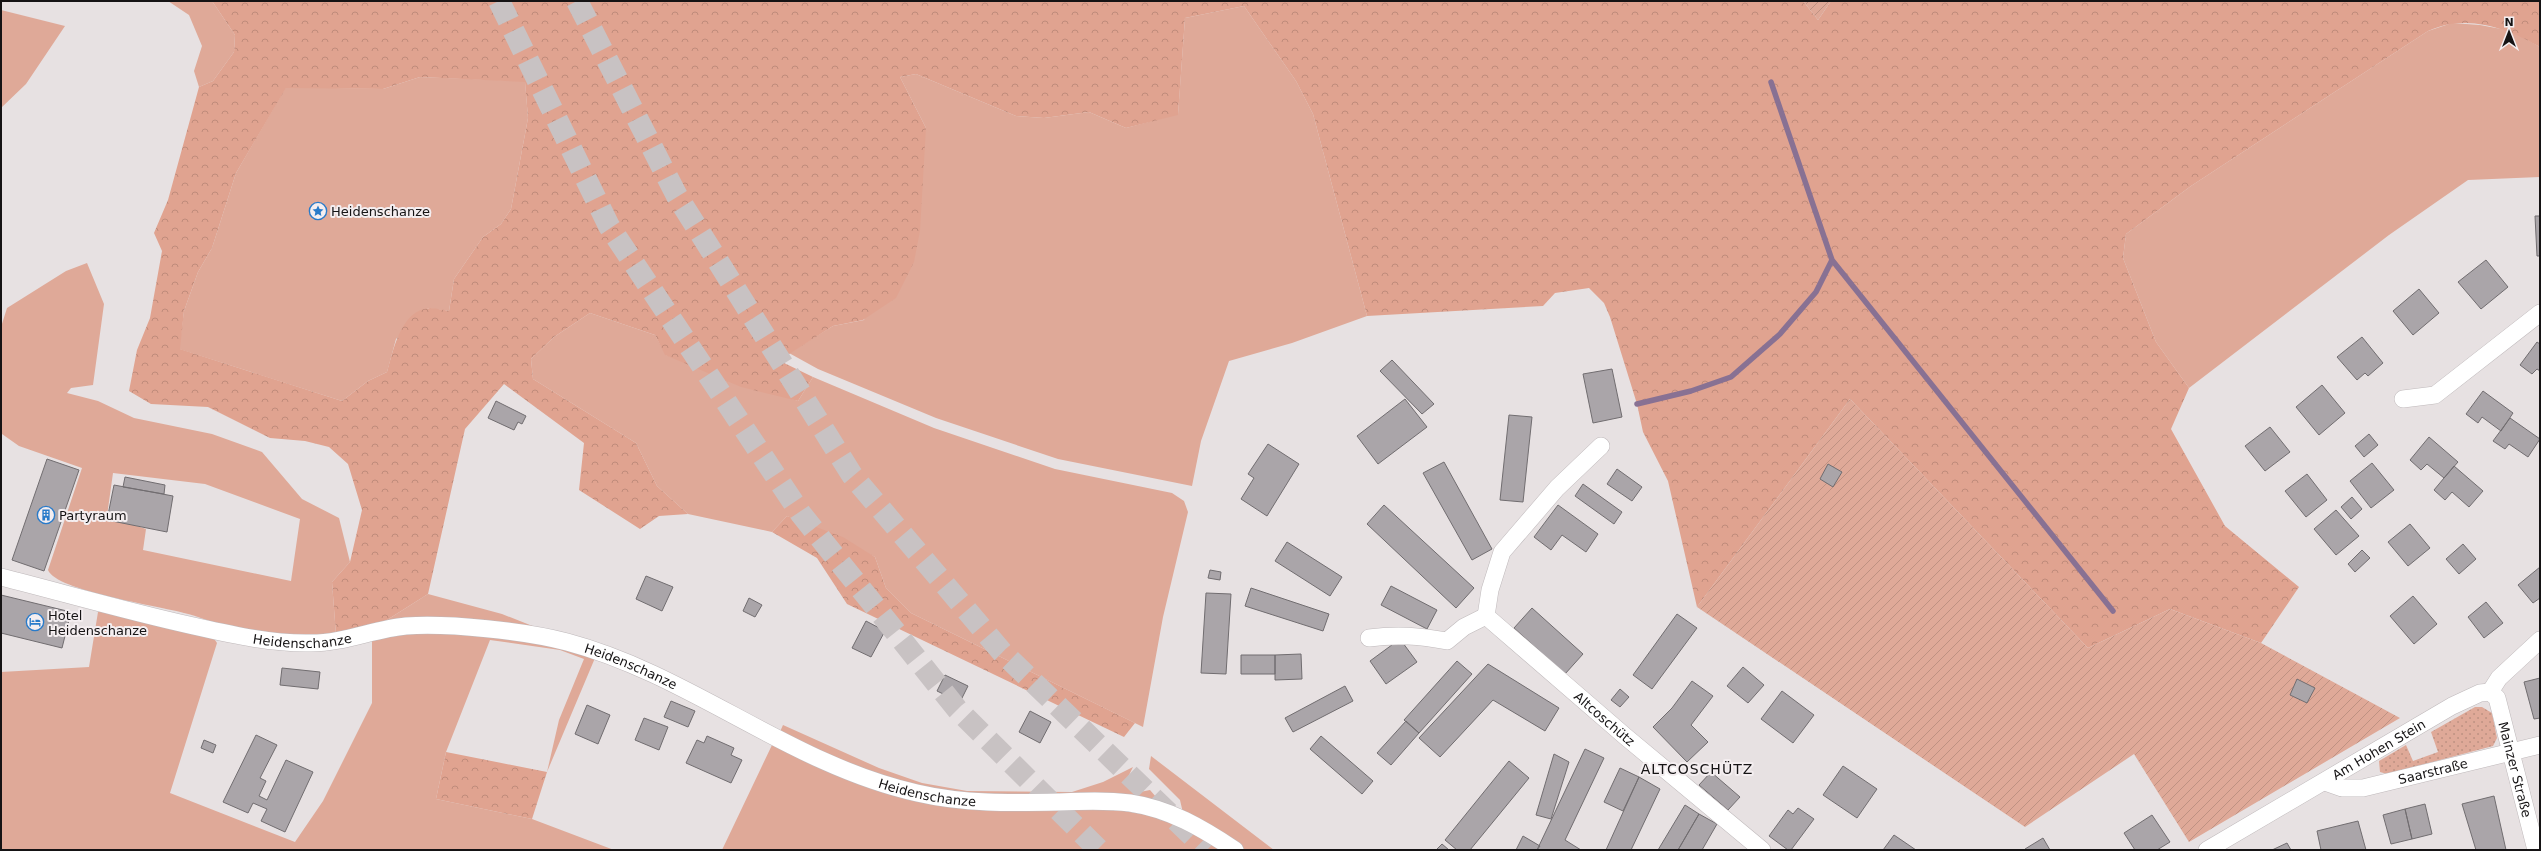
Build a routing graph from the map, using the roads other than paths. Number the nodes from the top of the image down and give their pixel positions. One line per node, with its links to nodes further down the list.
1 (2540, 313): 2 (street)
2 (2403, 399)
3 (1601, 446): 5 (street)
4 (1, 577): 12 (street, Heidenschanze)
5 (1486, 616): 6 (street); 13 (street, Altcoschütz)
6 (1369, 638)
7 (2540, 640): 8 (street)
8 (2490, 692): 10 (street, Mainzer Straße); 11 (street, Am Hohen Stein)
9 (2540, 745): 10 (street, Saarstraße)
10 (2511, 752): 11 (street, Saarstraße); 15 (street, Mainzer Straße)
11 (2325, 782): 14 (street, Am Hohen Stein)
12 (1235, 850)
13 (1762, 850)
14 (2207, 850)
15 (2536, 850)

